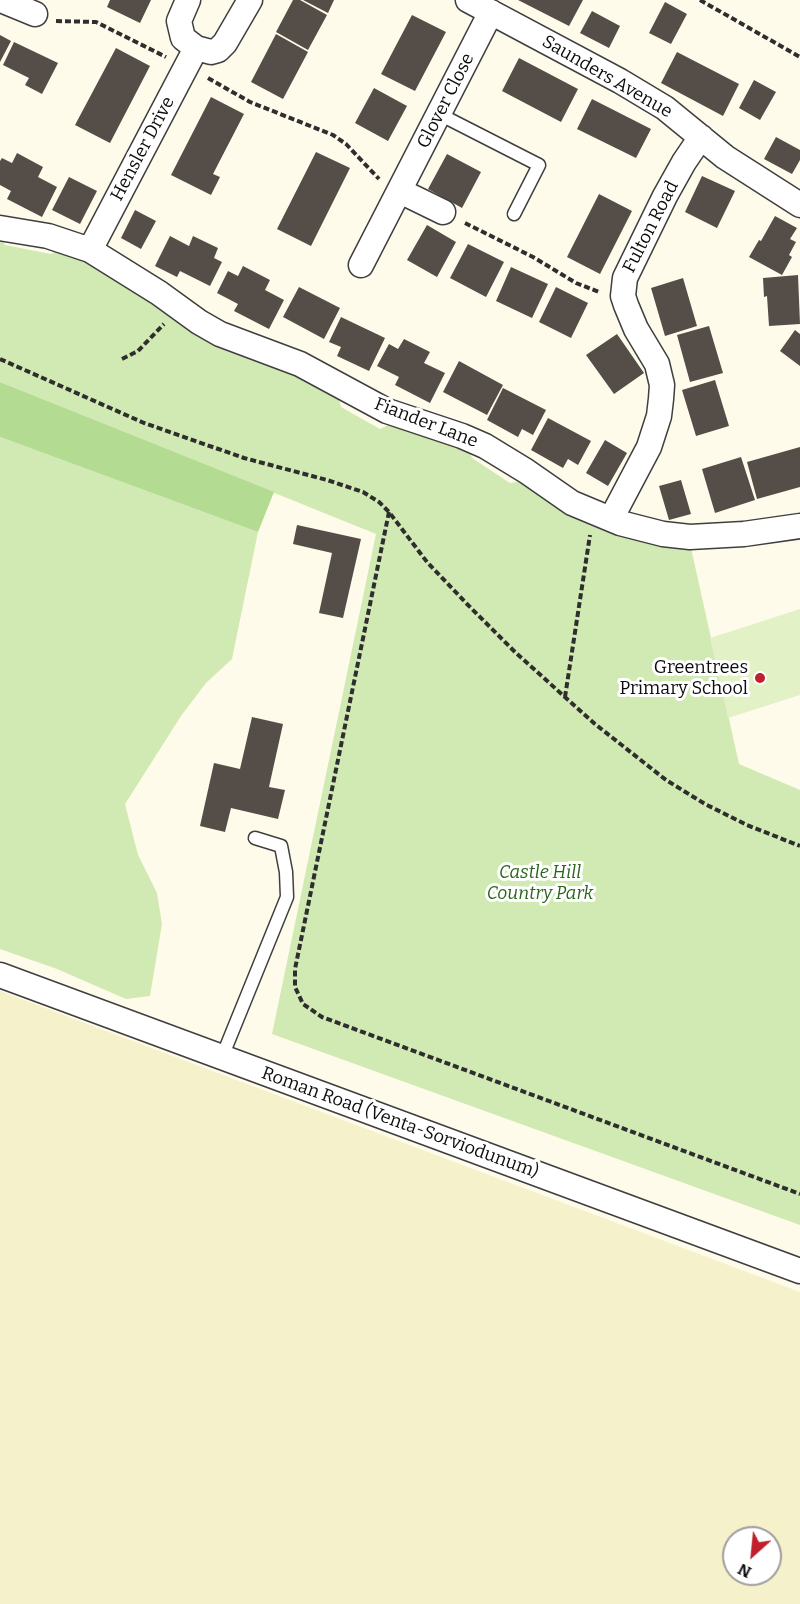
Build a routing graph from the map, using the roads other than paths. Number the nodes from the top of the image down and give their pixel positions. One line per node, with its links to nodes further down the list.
1 (1, 0): 6 (street)
2 (188, 0): 7 (street)
3 (250, 0): 7 (street)
4 (468, 0): 5 (street, Saunders Avenue)
5 (491, 12): 8 (street, Glover Close); 9 (street, Saunders Avenue)
6 (35, 14)
7 (191, 57): 15 (street, Hensler Drive)
8 (439, 114): 10 (street, Glover Close); 13 (lane)
9 (701, 137): 11 (street, Saunders Avenue); 17 (street, Fulton Road)
10 (398, 194): 12 (street); 16 (street, Glover Close)
11 (800, 205)
12 (443, 212)
13 (514, 214)
14 (0, 228): 15 (street, Fiander Lane)
15 (90, 250): 17 (street, Fiander Lane)
16 (361, 265)
17 (602, 516): 18 (street, Fiander Lane)
18 (800, 526)
19 (255, 838): 21 (lane)
20 (0, 975): 21 (street, Roman Road (Venta-Sorviodunum))
21 (222, 1057): 22 (street, Roman Road (Venta-Sorviodunum))
22 (800, 1271)

